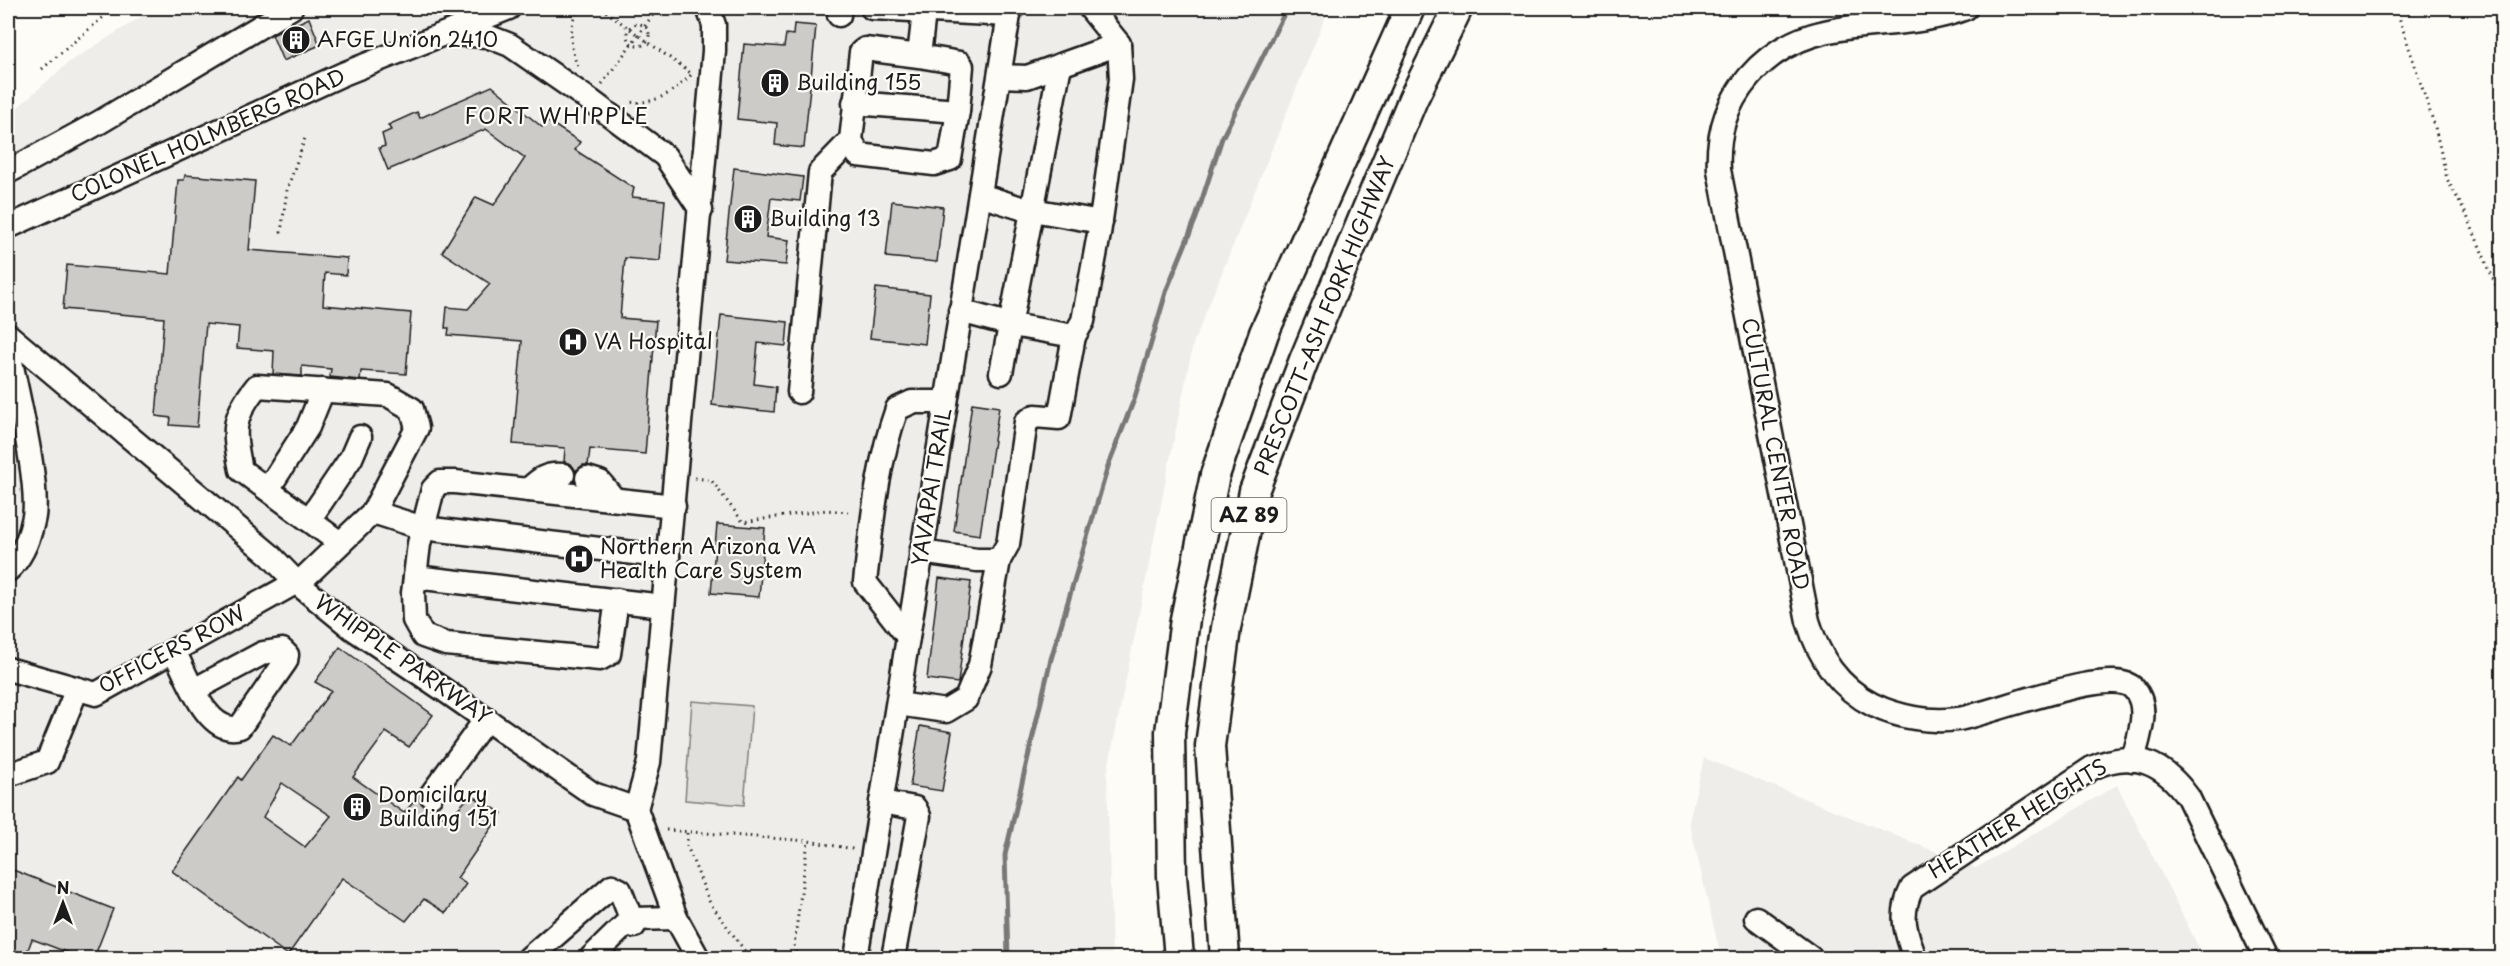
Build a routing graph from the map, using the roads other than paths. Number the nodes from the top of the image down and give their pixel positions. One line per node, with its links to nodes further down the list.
1 (509, 8): 12 (lane, COLONEL HOLMBERG ROAD)
2 (708, 8): 22 (lane)
3 (872, 8): 8 (lane)
4 (1090, 8): 13 (lane)
5 (1410, 8): 74 (main road, PRESCOTT–ASH FORK HIGHWAY / AZ 89)
6 (1458, 8): 75 (main road, PRESCOTT–ASH FORK HIGHWAY / AZ 89)
7 (1966, 8): 61 (lane, CULTURAL CENTER ROAD)
8 (899, 9): 11 (lane)
9 (280, 10): 20 (lane)
10 (1013, 11): 11 (lane); 16 (lane, YAVAPAI TRAIL)
11 (924, 12): 14 (lane)
12 (446, 33): 22 (lane); 25 (lane, COLONEL HOLMBERG ROAD)
13 (1119, 44): 15 (lane); 24 (lane)
14 (919, 56): 17 (lane); 18 (lane)
15 (1060, 65): 16 (lane); 23 (lane)
16 (1000, 76): 21 (lane, YAVAPAI TRAIL)
17 (854, 103): 18 (lane); 19 (lane)
18 (958, 111): 19 (lane)
19 (851, 140): 33 (lane)
20 (8, 172)
21 (980, 195): 23 (lane); 26 (lane, YAVAPAI TRAIL)
22 (701, 210): 41 (lane)
23 (1034, 210): 24 (lane); 27 (lane)
24 (1101, 222): 29 (lane)
25 (8, 227)
26 (960, 311): 27 (lane); 34 (lane, YAVAPAI TRAIL)
27 (1012, 325): 29 (lane); 31 (lane)
28 (8, 335): 51 (lane, WHIPPLE PARKWAY)
29 (1074, 336): 48 (lane)
30 (8, 347): 49 (lane)
31 (1001, 373)
32 (323, 390): 38 (lane); 38 (lane, OFFICERS ROW); 42 (lane, OFFICERS ROW)
33 (799, 392)
34 (946, 402): 46 (lane, YAVAPAI TRAIL); 54 (lane)
35 (360, 436): 43 (lane)
36 (563, 475): 39 (lane)
37 (587, 478): 40 (lane)
38 (268, 489): 43 (lane)
39 (528, 490): 40 (lane); 44 (lane)
40 (614, 499): 41 (lane)
41 (674, 506): 47 (lane)
42 (373, 512): 44 (lane); 45 (lane, OFFICERS ROW)
43 (309, 520): 45 (lane)
44 (423, 528): 47 (lane); 50 (lane)
45 (340, 543): 51 (lane, OFFICERS ROW)
46 (921, 552): 48 (lane); 54 (lane, YAVAPAI TRAIL)
47 (668, 557): 53 (lane)
48 (999, 560): 59 (lane)
49 (8, 570)
50 (415, 577): 52 (lane); 52 (lane)
51 (297, 583): 55 (lane, OFFICERS ROW); 60 (lane, WHIPPLE PARKWAY)
52 (616, 600): 53 (lane)
53 (663, 606): 65 (lane)
54 (908, 637): 59 (lane, YAVAPAI TRAIL)
55 (174, 651): 57 (lane, OFFICERS ROW); 58 (lane)
56 (8, 669): 57 (lane, OFFICERS ROW)
57 (78, 689): 62 (lane)
58 (194, 690)
59 (898, 704): 64 (lane, YAVAPAI TRAIL)
60 (486, 719): 63 (lane); 65 (lane, WHIPPLE PARKWAY)
61 (2133, 760): 77 (lane, HEATHER HEIGHTS); 78 (lane, HEATHER HEIGHTS)
62 (8, 775)
63 (431, 795)
64 (881, 802): 72 (lane, YAVAPAI TRAIL); 73 (lane)
65 (636, 809): 66 (lane)
66 (676, 918): 68 (lane); 71 (lane)
67 (1755, 918): 76 (lane)
68 (633, 922): 69 (lane); 70 (lane)
69 (529, 958)
70 (591, 958)
71 (698, 958)
72 (856, 958)
73 (893, 958)
74 (1179, 958)
75 (1225, 958)
76 (1811, 958)
77 (1915, 958)
78 (2266, 958)

